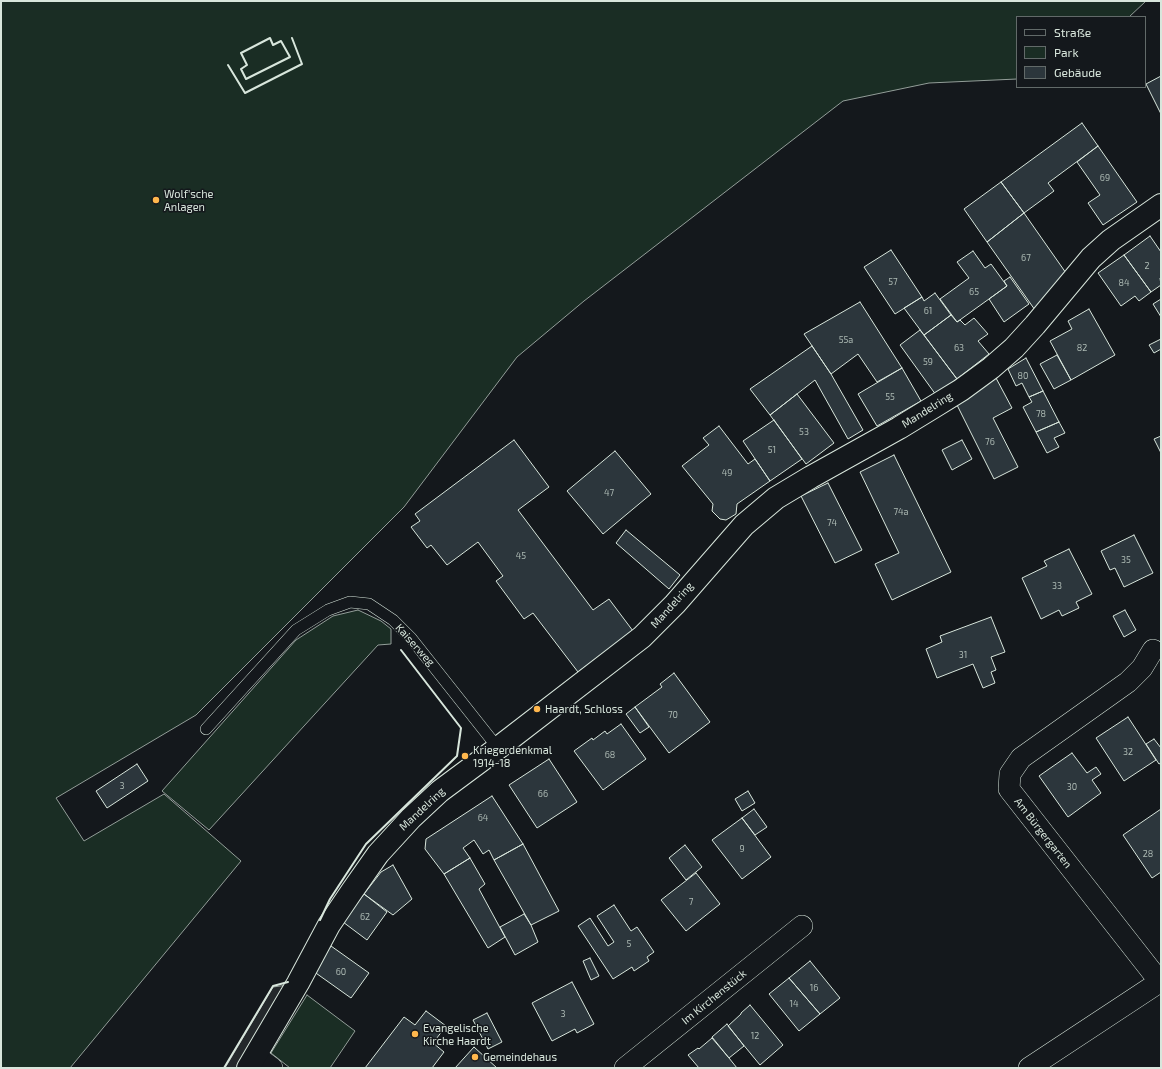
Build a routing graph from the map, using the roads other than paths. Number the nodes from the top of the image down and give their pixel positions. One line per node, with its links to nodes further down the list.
1 (1159, 210): 4 (street, Mandelring)
2 (1153, 650): 6 (street, Am Bürgergarten)
3 (206, 729): 4 (lane, Kaiserweg)
4 (498, 748): 7 (street, Mandelring)
5 (802, 926): 8 (street, Im Kirchenstück)
6 (1161, 982): 9 (street, Am Bürgergarten)
7 (259, 1064)
8 (625, 1068)
9 (1029, 1068)

